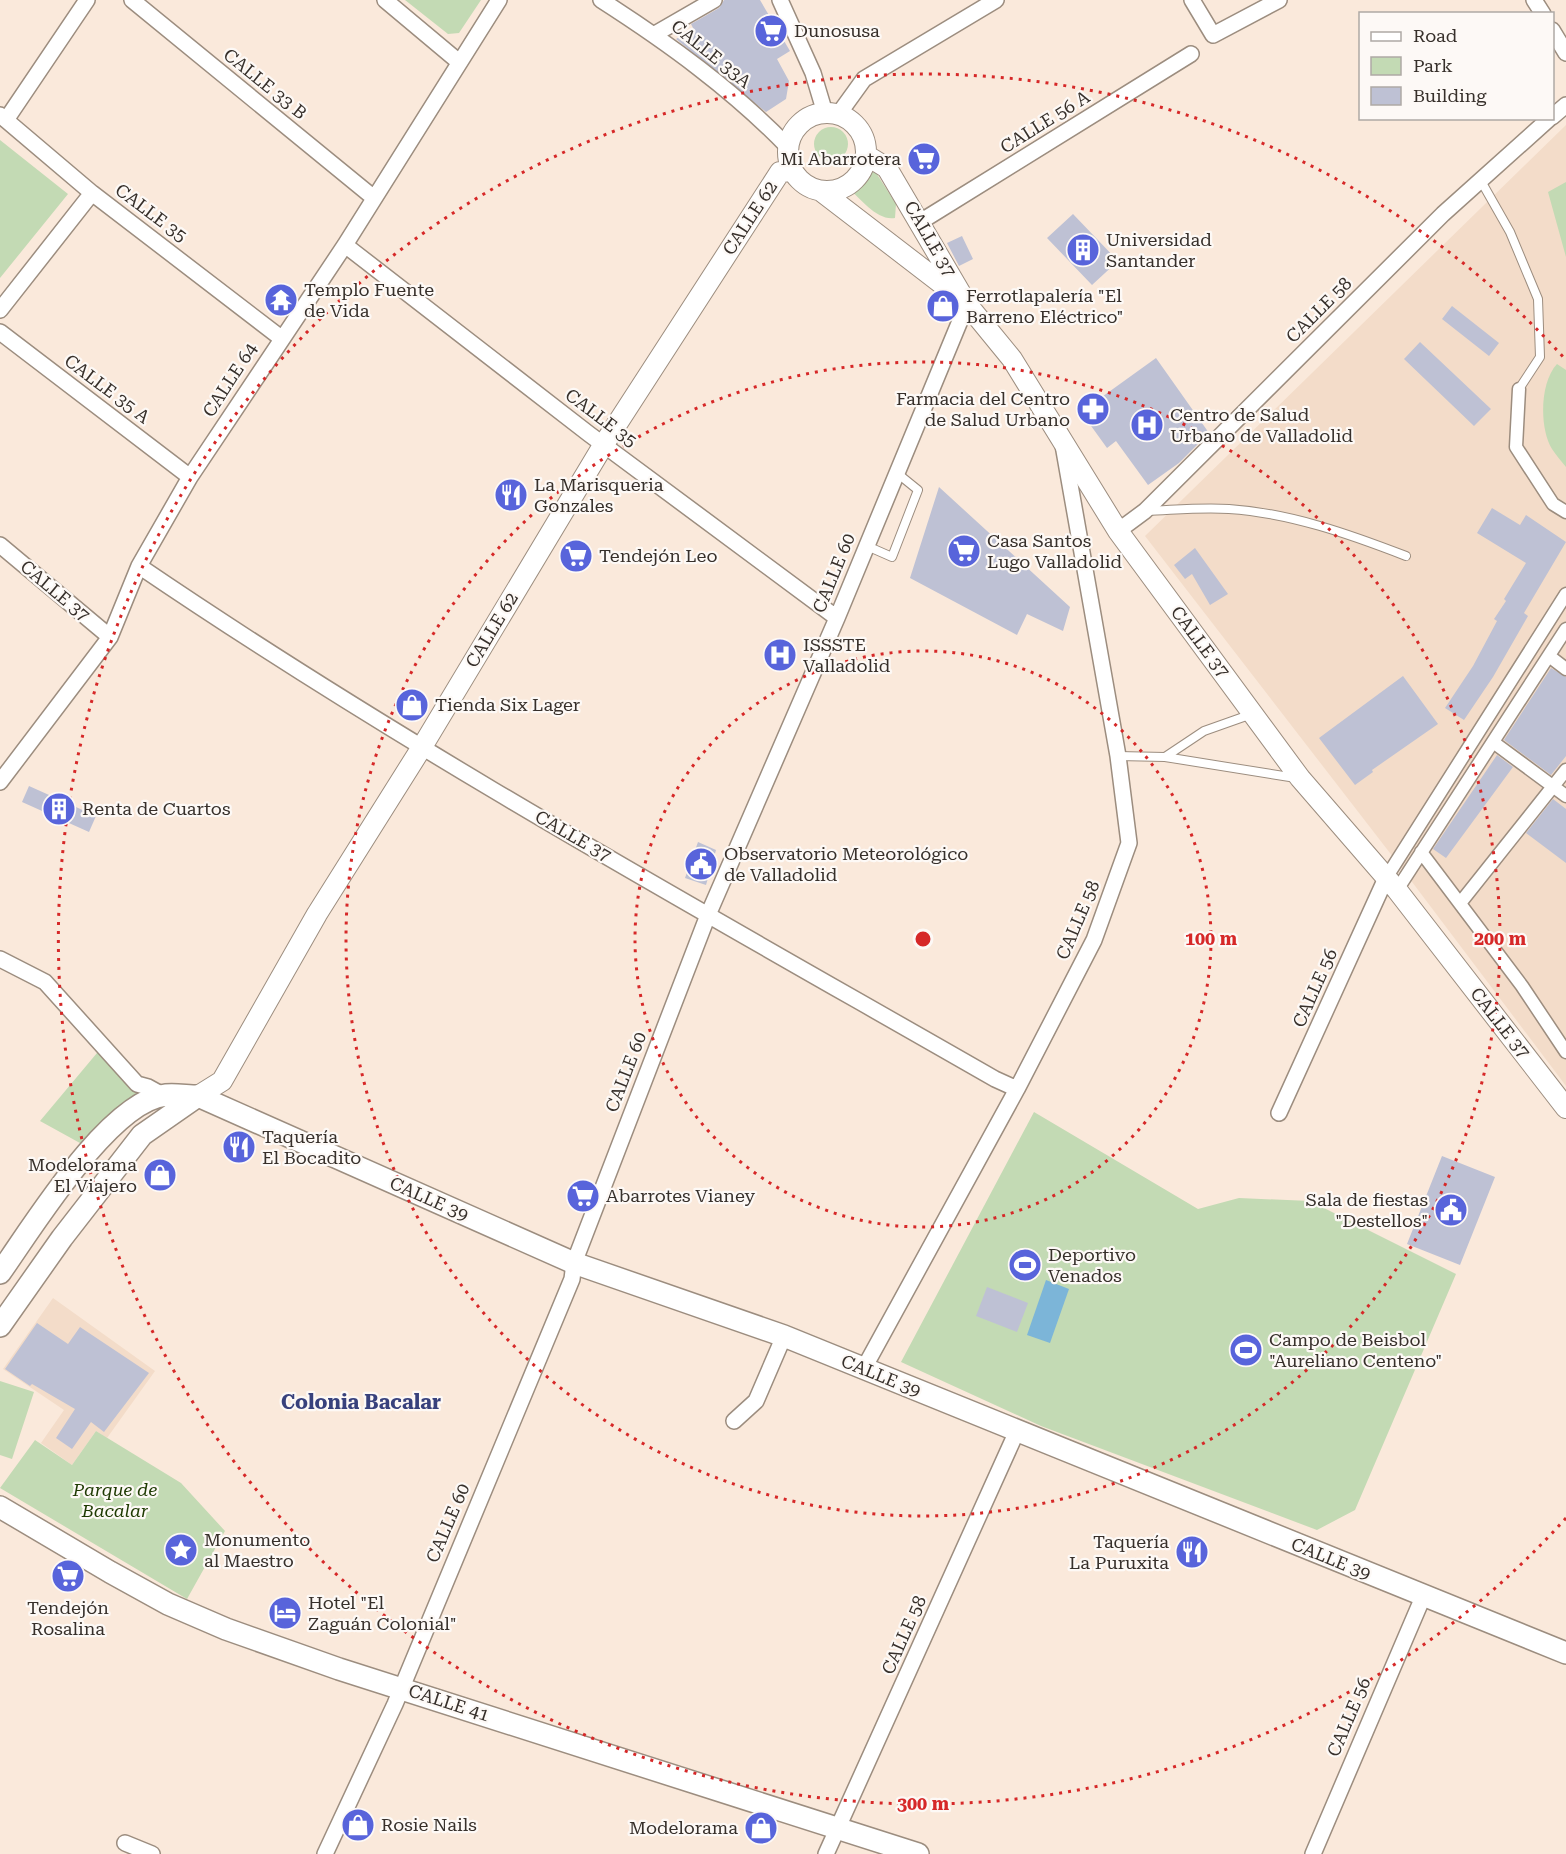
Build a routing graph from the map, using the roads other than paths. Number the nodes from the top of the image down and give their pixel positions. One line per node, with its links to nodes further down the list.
1 (87, 0): 19 (street)
2 (132, 0): 27 (street, CALLE 33 B)
3 (385, 0): 15 (street)
4 (499, 0): 15 (street, CALLE 64)
5 (601, 0): 12 (street, CALLE 33A)
6 (714, 0): 12 (street)
7 (780, 0): 17 (street)
8 (996, 0): 17 (street)
9 (1192, 0): 10 (street)
10 (1279, 0)
11 (1554, 33): 13 (street)
12 (655, 34): 21 (street, CALLE 33A)
13 (1566, 53)
14 (1191, 54): 28 (street, CALLE 56 A)
15 (459, 62): 27 (street, CALLE 64)
16 (1566, 105): 18 (street, CALLE 58)
17 (831, 114): 21 (street); 22 (street)
18 (1554, 115)
19 (3, 117): 26 (street, CALLE 35)
20 (1549, 120): 24 (street, CALLE 58)
21 (789, 147): 23 (street)
22 (866, 155): 25 (street); 28 (street, CALLE 37)
23 (793, 171): 25 (street); 36 (street, CALLE 62)
24 (1480, 181): 34 (lane); 39 (street, CALLE 58)
25 (821, 191): 30 (street)
26 (92, 193): 31 (street); 33 (street, CALLE 35)
27 (374, 198): 29 (street, CALLE 64)
28 (920, 222): 30 (street, CALLE 37)
29 (345, 245): 33 (street, CALLE 64); 36 (street, CALLE 35)
30 (967, 304): 35 (street, CALLE 37); 37 (street, CALLE 60)
31 (0, 310)
32 (0, 332): 38 (street, CALLE 35 A)
33 (281, 338): 38 (street, CALLE 64)
34 (1519, 388): 40 (street)
35 (1062, 439): 41 (street, CALLE 37); 55 (street, CALLE 58)
36 (604, 444): 47 (street, CALLE 35); 54 (street, CALLE 62)
37 (897, 472): 43 (street, CALLE 60); 43 (lane)
38 (190, 477): 45 (street, CALLE 64)
39 (1145, 511): 41 (street, CALLE 58); 44 (lane)
40 (1566, 512)
41 (1118, 531): 52 (street, CALLE 37)
42 (0, 545): 49 (street, CALLE 37)
43 (867, 546): 47 (street, CALLE 60)
44 (1406, 556)
45 (139, 566): 49 (street, CALLE 64); 54 (street, CALLE 37)
46 (1566, 594): 63 (street)
47 (837, 618): 65 (street, CALLE 60)
48 (1566, 629): 50 (street)
49 (110, 637): 58 (street, CALLE 64)
50 (1549, 656): 51 (street); 53 (street)
51 (1566, 669)
52 (1254, 714): 56 (lane); 59 (street, CALLE 37)
53 (1493, 742): 60 (street); 62 (street)
54 (422, 747): 65 (street, CALLE 37); 69 (street, CALLE 62)
55 (1118, 756): 56 (lane); 68 (street, CALLE 58)
56 (1165, 757): 59 (lane)
57 (1566, 770): 60 (street)
58 (2, 773)
59 (1300, 778): 63 (street, CALLE 37)
60 (1554, 787): 61 (street); 64 (street)
61 (1566, 796)
62 (1421, 852): 63 (street); 64 (street)
63 (1392, 884): 71 (street, CALLE 37); 72 (street, CALLE 56)
64 (1461, 902): 67 (street)
65 (708, 915): 68 (street, CALLE 37); 75 (street, CALLE 60)
66 (0, 959): 70 (street)
67 (1566, 1052)
68 (1017, 1089): 79 (street, CALLE 58)
69 (198, 1096): 70 (main road); 75 (main road, CALLE 39)
70 (171, 1102): 73 (main road); 74 (main road)
71 (1566, 1108)
72 (1279, 1113)
73 (39, 1218): 74 (main road); 76 (main road)
74 (62, 1239): 77 (main road)
75 (574, 1263): 78 (main road, CALLE 39); 85 (street, CALLE 60)
76 (0, 1274)
77 (0, 1326)
78 (784, 1336): 79 (main road, CALLE 39); 80 (street)
79 (863, 1370): 81 (main road, CALLE 39)
80 (735, 1421)
81 (1017, 1431): 83 (main road, CALLE 39); 86 (street, CALLE 58)
82 (0, 1507): 85 (main road, CALLE 41)
83 (1423, 1597): 84 (main road, CALLE 39); 92 (street, CALLE 56)
84 (1566, 1653)
85 (401, 1688): 86 (main road, CALLE 41); 89 (street, CALLE 60)
86 (839, 1830): 90 (street, CALLE 58); 91 (main road, CALLE 41)
87 (125, 1843): 88 (street)
88 (152, 1854)
89 (325, 1854)
90 (826, 1854)
91 (918, 1854)
92 (1313, 1854)

